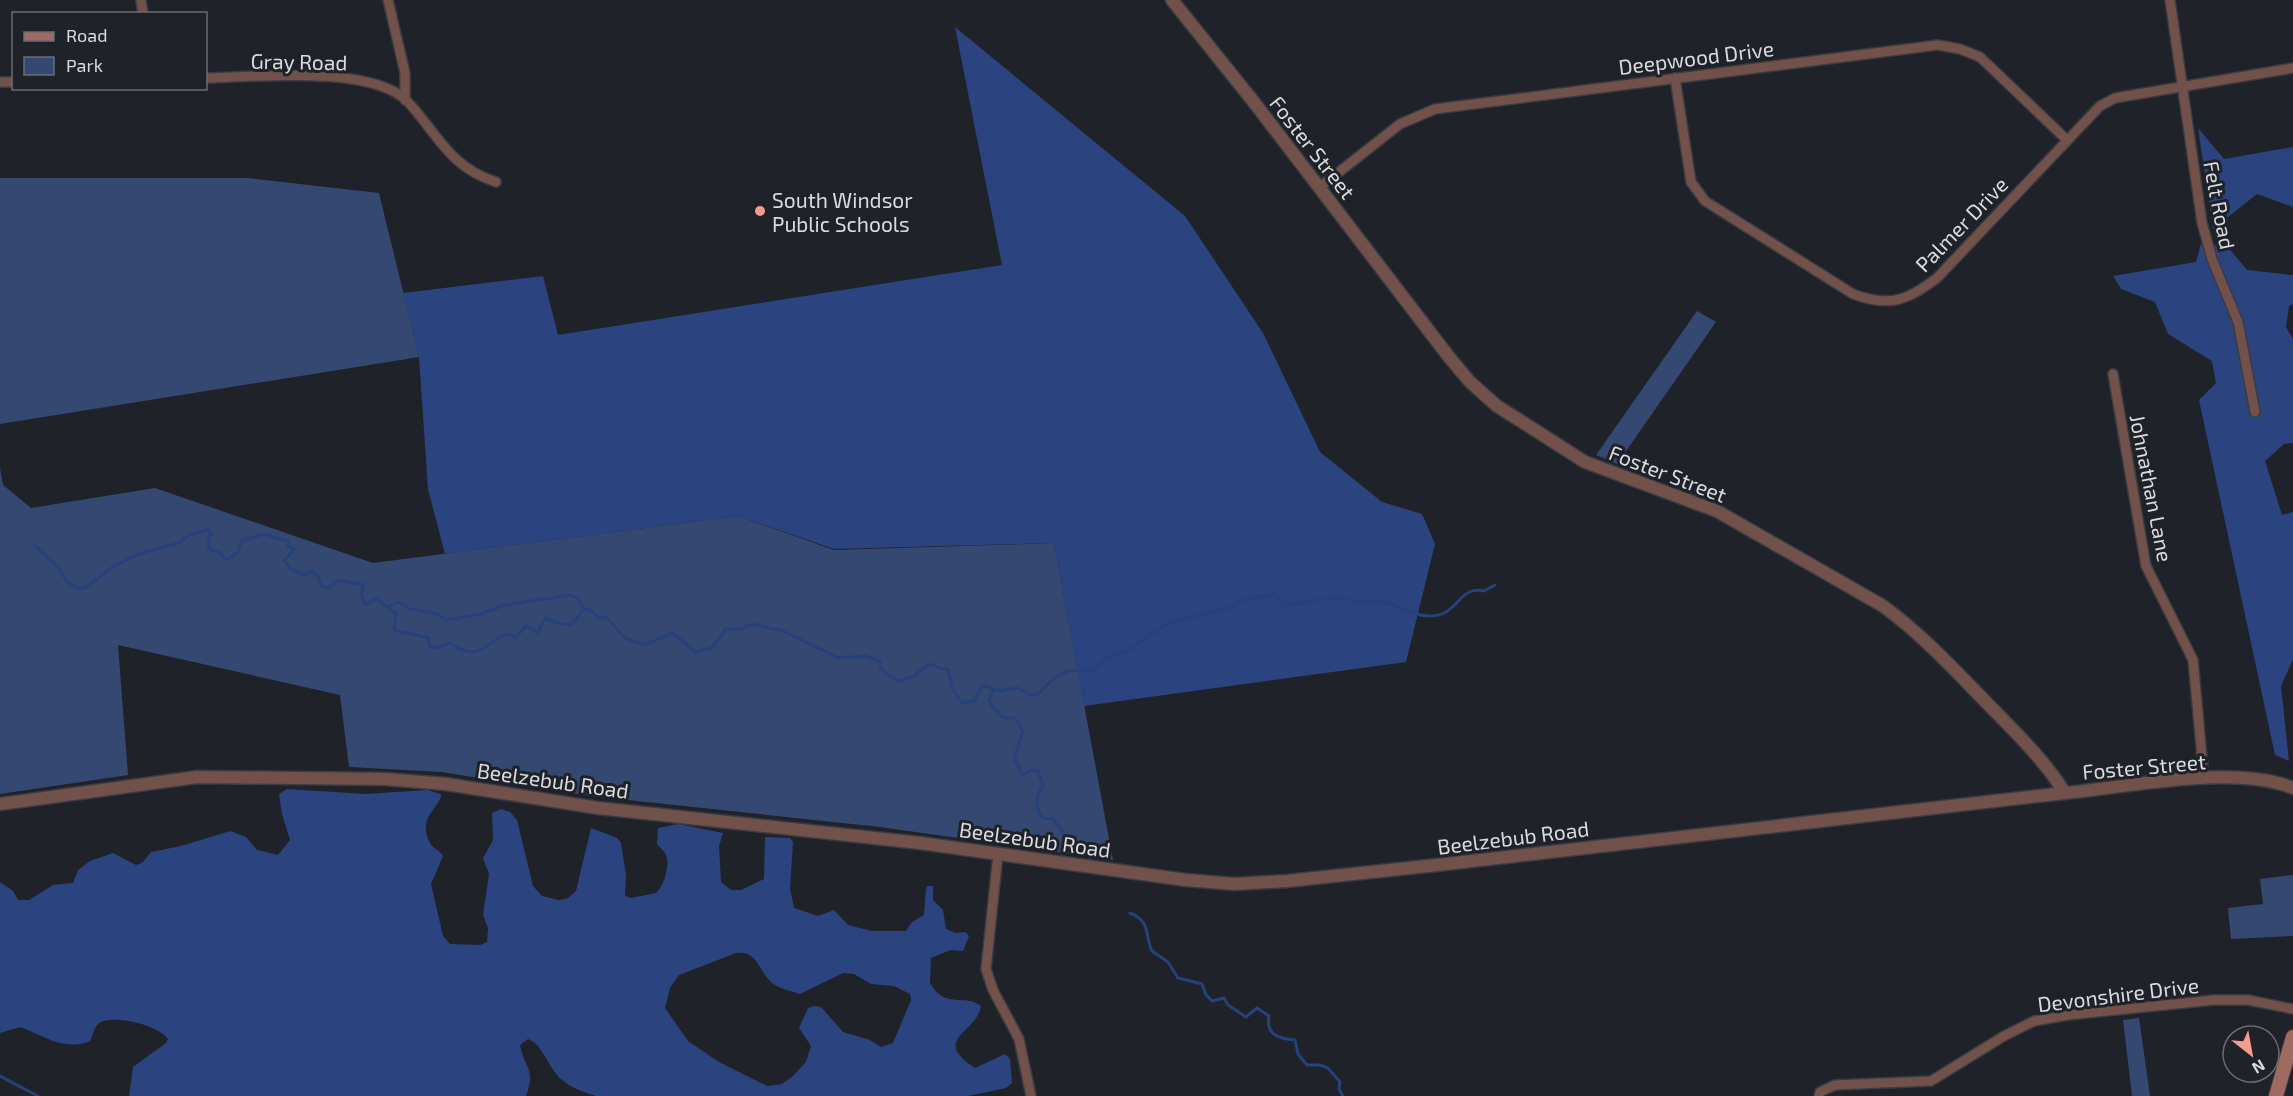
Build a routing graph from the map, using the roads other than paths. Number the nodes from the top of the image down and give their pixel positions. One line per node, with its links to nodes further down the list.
1 (388, 0): 8 (street)
2 (1172, 0): 11 (street, Foster Street)
3 (2170, 0): 7 (street, Felt Road)
4 (2293, 68): 7 (street, Palmer Drive)
5 (207, 78): 8 (street, Gray Road)
6 (1675, 78): 9 (street, Deepwood Drive); 9 (street, Palmer Drive); 11 (street, Deepwood Drive)
7 (2183, 86): 9 (street, Palmer Drive); 13 (street, Felt Road)
8 (405, 100): 10 (street, Gray Road)
9 (2067, 140)
10 (496, 182)
11 (1320, 187): 16 (street, Foster Street)
12 (2113, 374): 14 (street, Johnathan Lane)
13 (2255, 412)
14 (2204, 779): 15 (street, Foster Street); 16 (street, Foster Street)
15 (2293, 788)
16 (2066, 793): 18 (street, Beelzebub Road)
17 (0, 804): 18 (street, Beelzebub Road)
18 (998, 854): 22 (street)
19 (2293, 1009): 21 (street, Devonshire Drive)
20 (2293, 1037): 23 (main road)
21 (1820, 1094)
22 (1031, 1096)
23 (2276, 1096)

